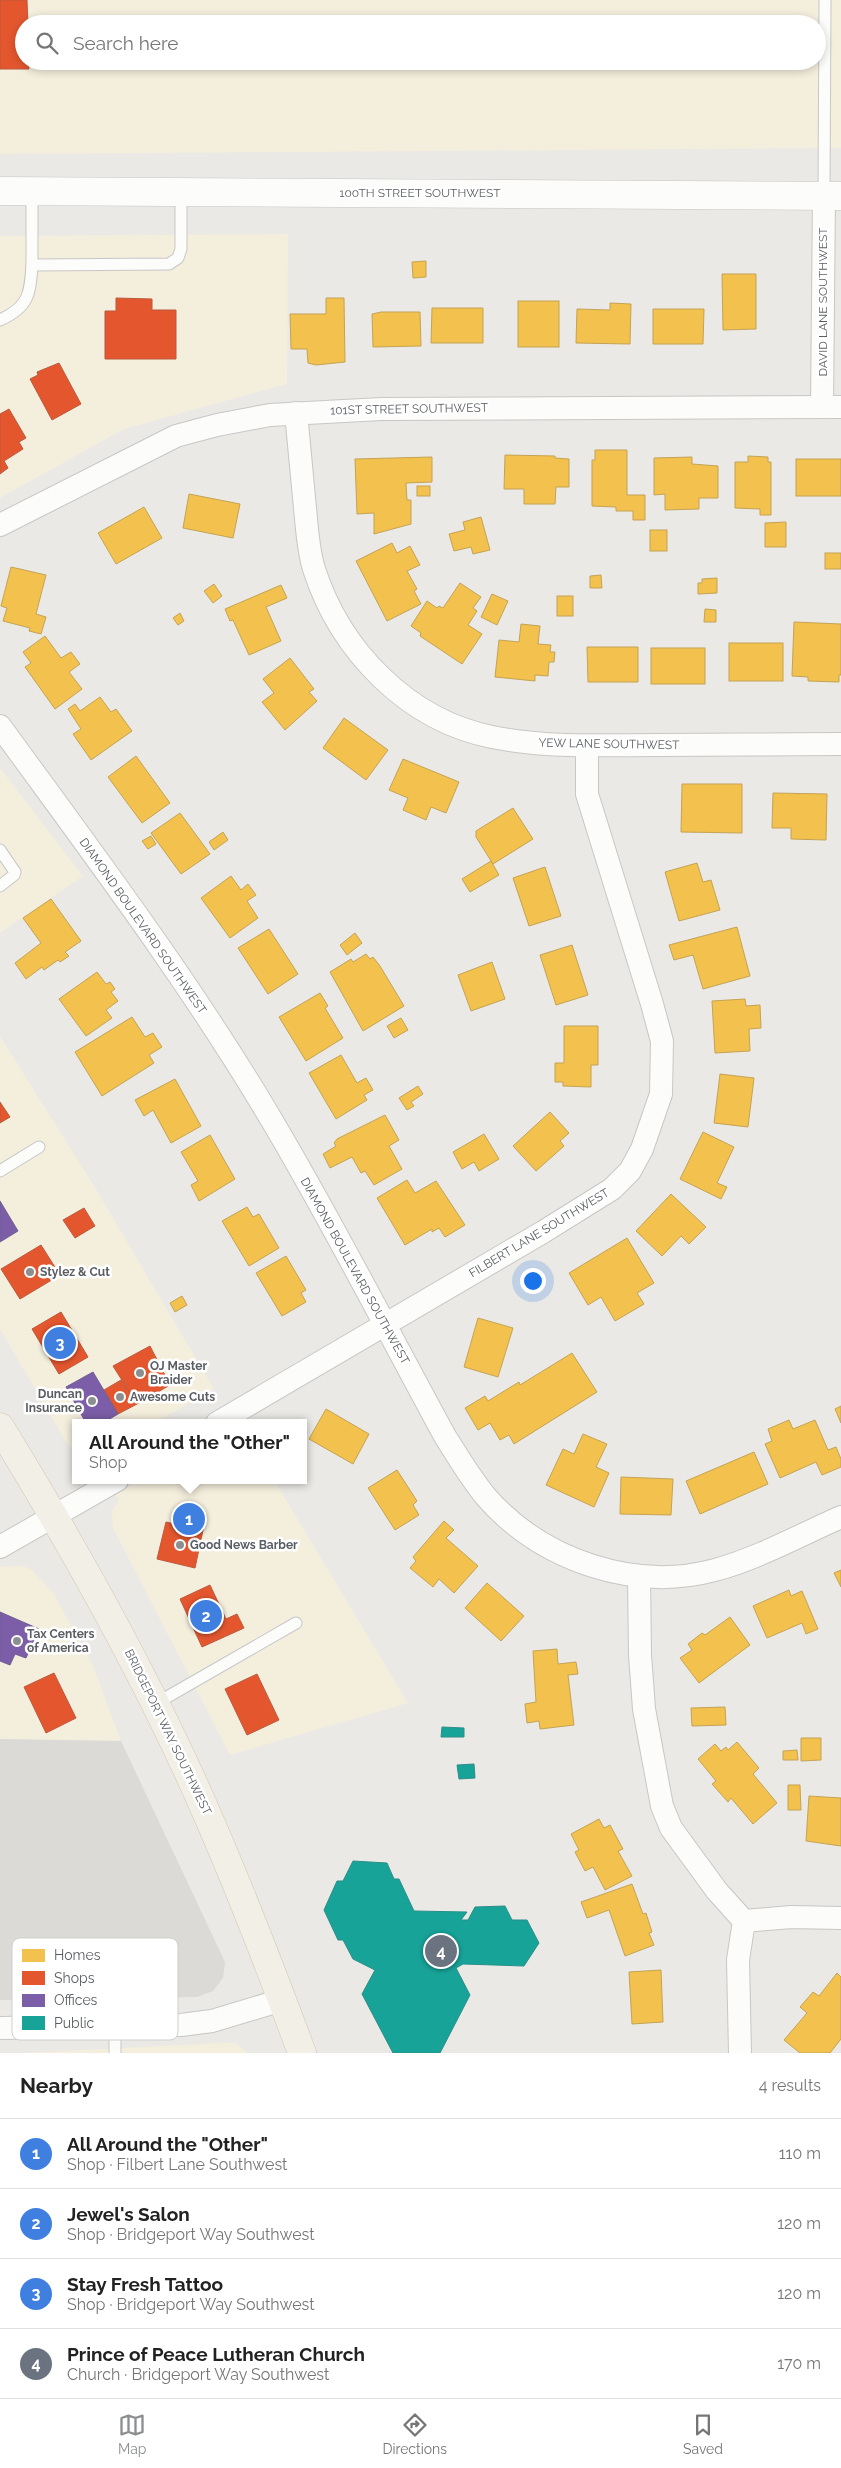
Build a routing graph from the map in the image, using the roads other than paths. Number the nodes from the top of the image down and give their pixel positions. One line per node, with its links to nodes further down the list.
1 (825, 0): 2 (lane)
2 (826, 15)
3 (826, 28): 7 (lane)
4 (0, 190): 5 (main road, 100TH STREET SOUTHWEST)
5 (32, 191): 6 (main road, 100TH STREET SOUTHWEST); 8 (lane)
6 (181, 192): 7 (main road, 100TH STREET SOUTHWEST); 8 (lane)
7 (832, 196): 10 (street, DAVID LANE SOUTHWEST)
8 (32, 265): 9 (lane)
9 (0, 320)
10 (832, 407): 11 (street, 101ST STREET SOUTHWEST)
11 (296, 413): 12 (street, 101ST STREET SOUTHWEST); 15 (street, YEW LANE SOUTHWEST)
12 (0, 525)
13 (0, 726): 20 (street, DIAMOND BOULEVARD SOUTHWEST)
14 (841, 744): 15 (street, YEW LANE SOUTHWEST)
15 (587, 746): 20 (street, FILBERT LANE SOUTHWEST)
16 (0, 850): 17 (lane)
17 (0, 886)
18 (39, 1148): 19 (lane)
19 (0, 1171)
20 (385, 1326): 21 (street, FILBERT LANE SOUTHWEST); 27 (street, DIAMOND BOULEVARD SOUTHWEST)
21 (224, 1419)
22 (0, 1428): 24 (main road, BRIDGEPORT WAY SOUTHWEST)
23 (110, 1484): 24 (street)
24 (54, 1516): 26 (street); 29 (main road, BRIDGEPORT WAY SOUTHWEST)
25 (841, 1516): 27 (street, DIAMOND BOULEVARD SOUTHWEST)
26 (0, 1547)
27 (638, 1576): 31 (street)
28 (296, 1622): 29 (lane)
29 (155, 1704): 32 (main road, BRIDGEPORT WAY SOUTHWEST)
30 (841, 1918): 31 (street)
31 (744, 1921): 37 (street)
32 (282, 2000): 33 (street); 36 (main road, BRIDGEPORT WAY SOUTHWEST)
33 (178, 2025)
34 (115, 2040): 35 (lane)
35 (115, 2053)
36 (302, 2053)
37 (740, 2053)

